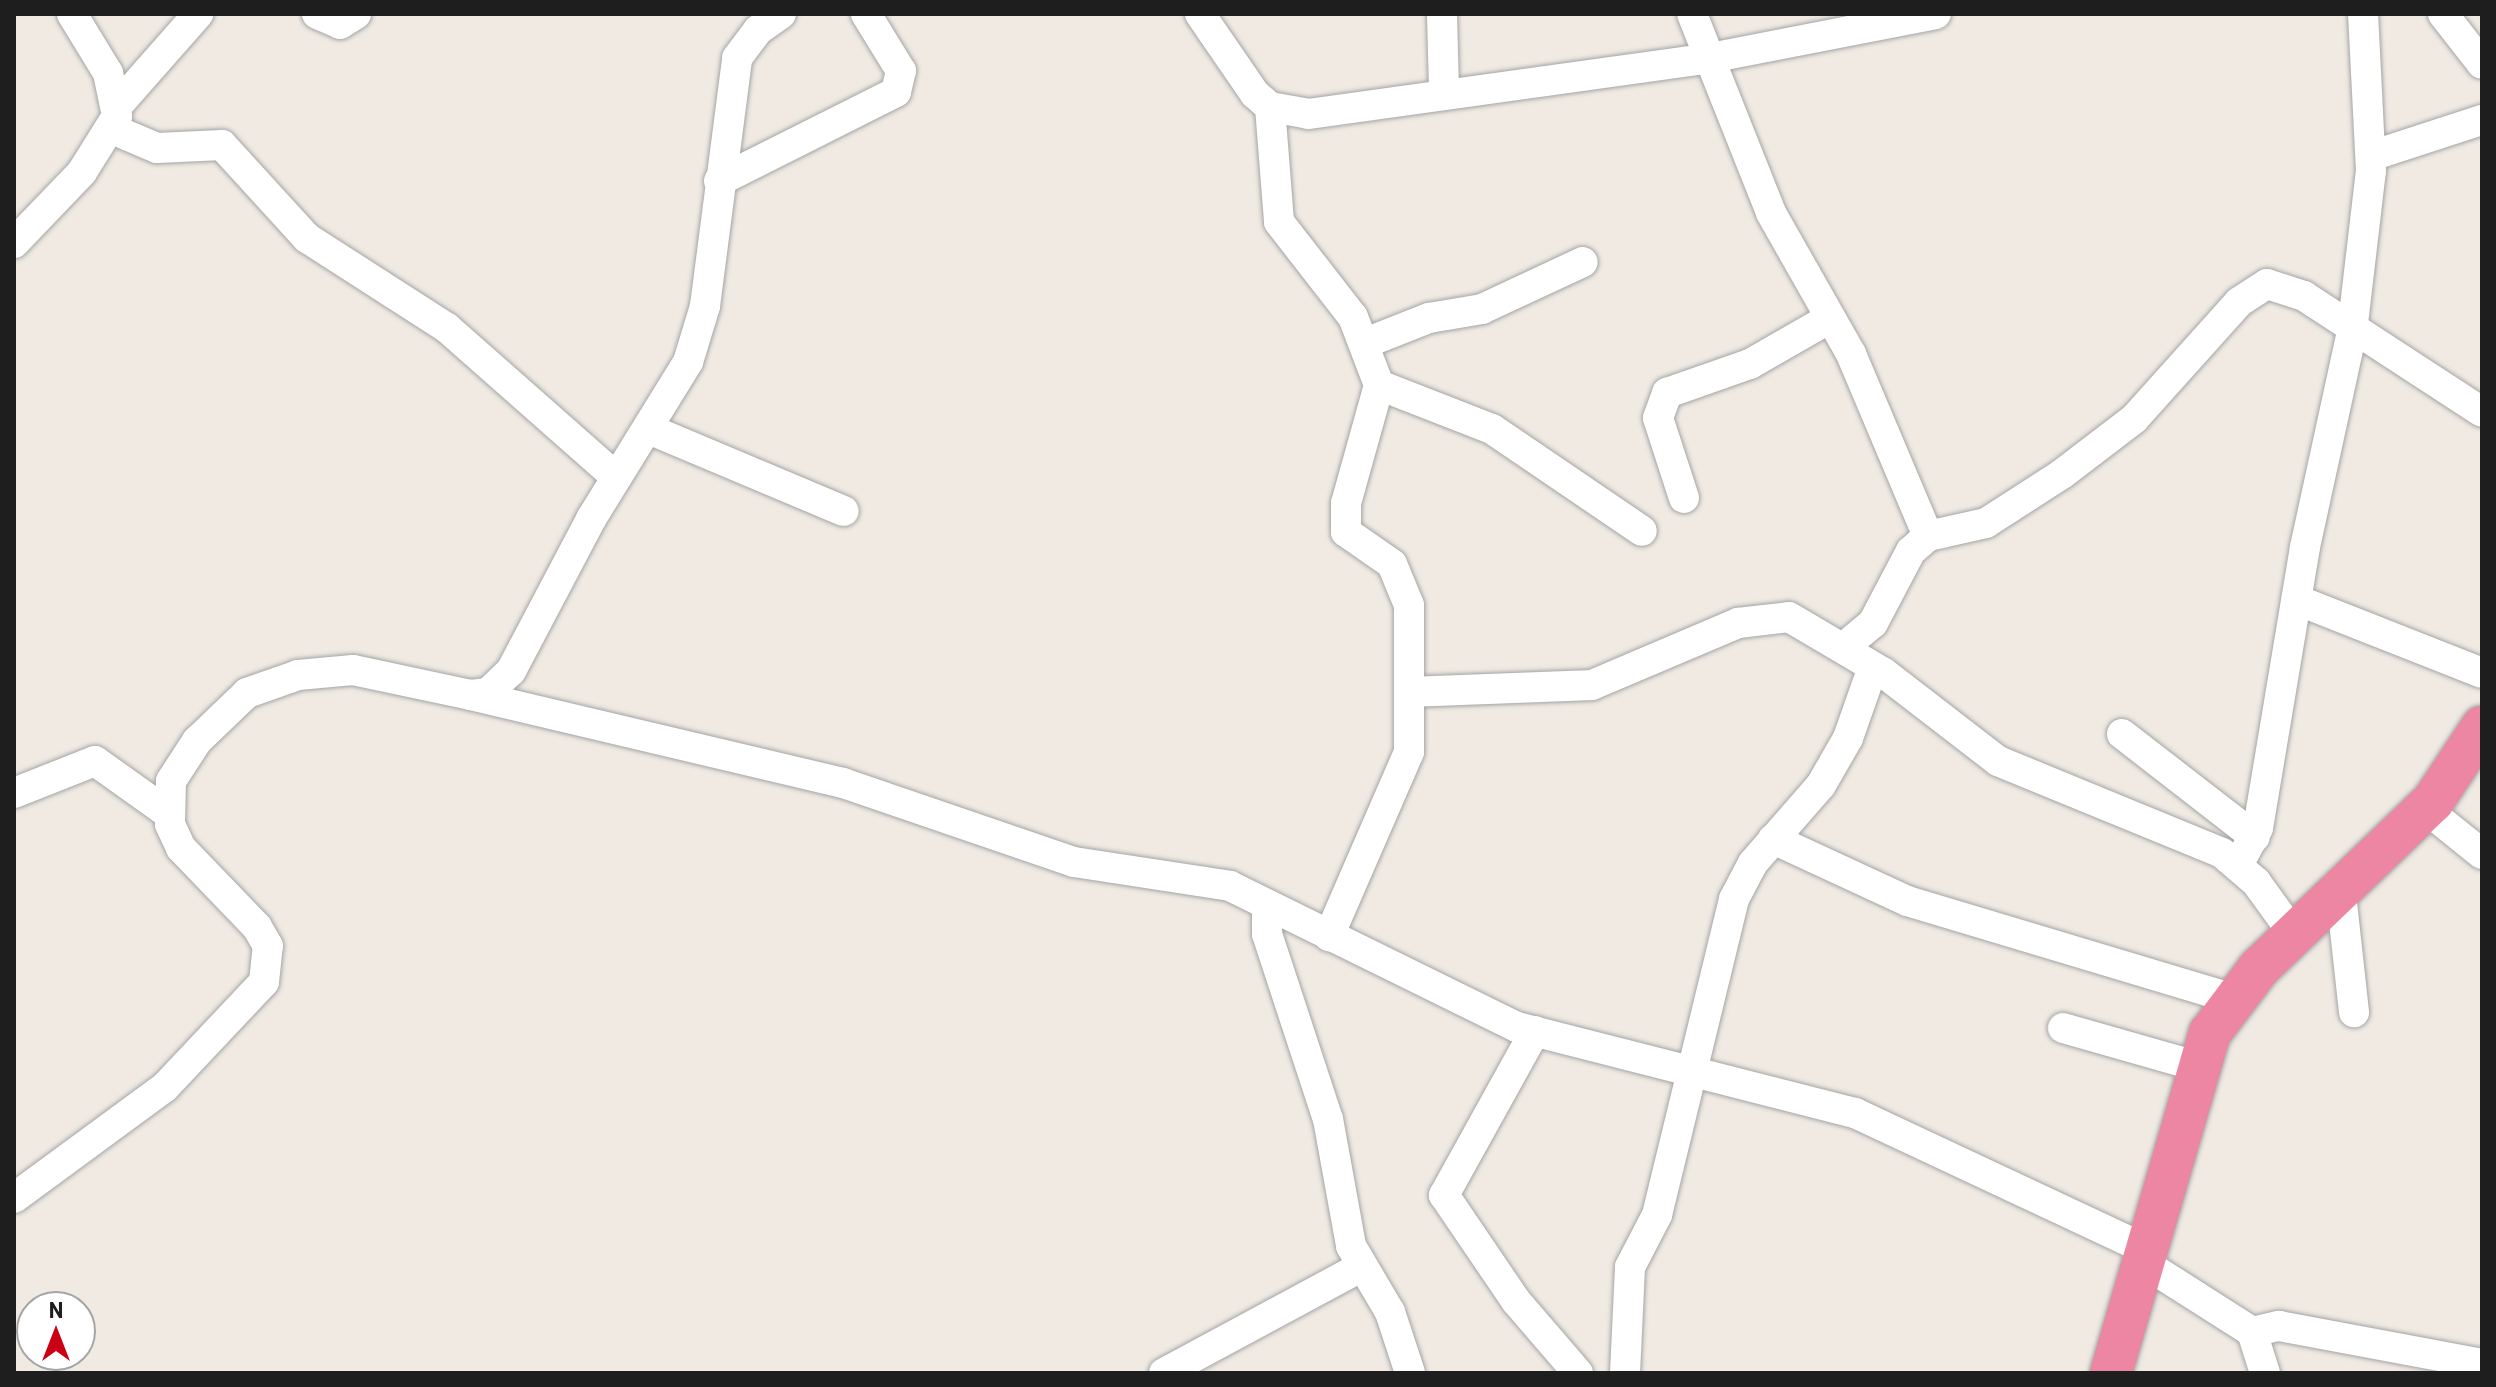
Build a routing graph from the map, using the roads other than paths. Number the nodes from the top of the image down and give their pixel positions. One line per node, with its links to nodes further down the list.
1 (72, 14): 17 (street)
2 (198, 14): 17 (street)
3 (317, 14): 4 (street)
4 (356, 14)
5 (781, 14): 20 (street)
6 (866, 14): 20 (street)
7 (1200, 14): 16 (street)
8 (1442, 14): 15 (street)
9 (1692, 14): 13 (street)
10 (1936, 14): 13 (street)
11 (2363, 14): 19 (street)
12 (2443, 14): 14 (street)
13 (1710, 58): 15 (street); 23 (street)
14 (2482, 64)
15 (1444, 92): 16 (street)
16 (1270, 107): 25 (street)
17 (115, 117): 21 (street); 29 (street)
18 (2482, 120): 19 (street)
19 (2371, 156): 24 (street)
20 (719, 181): 28 (street)
21 (14, 243)
22 (1583, 262): 25 (street)
23 (1830, 318): 30 (street); 33 (street)
24 (2352, 332): 27 (street); 33 (street); 34 (street)
25 (1368, 342): 26 (street)
26 (1379, 385): 32 (street); 38 (street)
27 (2482, 412)
28 (651, 430): 29 (street); 31 (street)
29 (616, 477): 39 (street)
30 (1684, 498)
31 (844, 511)
32 (1642, 531)
33 (1928, 536): 35 (street)
34 (2297, 600): 37 (street); 45 (street)
35 (1843, 648): 36 (street); 38 (street)
36 (1873, 667): 46 (street); 48 (street)
37 (2482, 673)
38 (1410, 692): 51 (street)
39 (471, 695): 44 (street); 50 (street)
40 (2482, 727): 43 (highway)
41 (2122, 734): 45 (street)
42 (14, 793): 44 (street)
43 (2426, 809): 47 (street); 49 (highway)
44 (168, 813): 59 (street)
45 (2255, 837): 48 (street)
46 (1773, 839): 53 (street); 58 (street)
47 (2482, 854)
48 (2238, 865): 52 (street)
49 (2341, 894): 52 (highway); 54 (street)
50 (1267, 905): 51 (street); 61 (street)
51 (1329, 936): 56 (street)
52 (2295, 936): 53 (highway)
53 (2231, 998): 57 (highway)
54 (2354, 1012)
55 (2063, 1028): 57 (street)
56 (1535, 1031): 58 (street); 66 (street)
57 (2196, 1066): 60 (highway)
58 (1691, 1071): 60 (street); 67 (street)
59 (14, 1198)
60 (2149, 1258): 62 (street); 68 (highway)
61 (1359, 1268): 64 (street); 65 (street)
62 (2252, 1332): 63 (street); 69 (street)
63 (2482, 1364)
64 (1164, 1373)
65 (1410, 1373)
66 (1578, 1373)
67 (1625, 1373)
68 (2111, 1373)
69 (2265, 1373)

